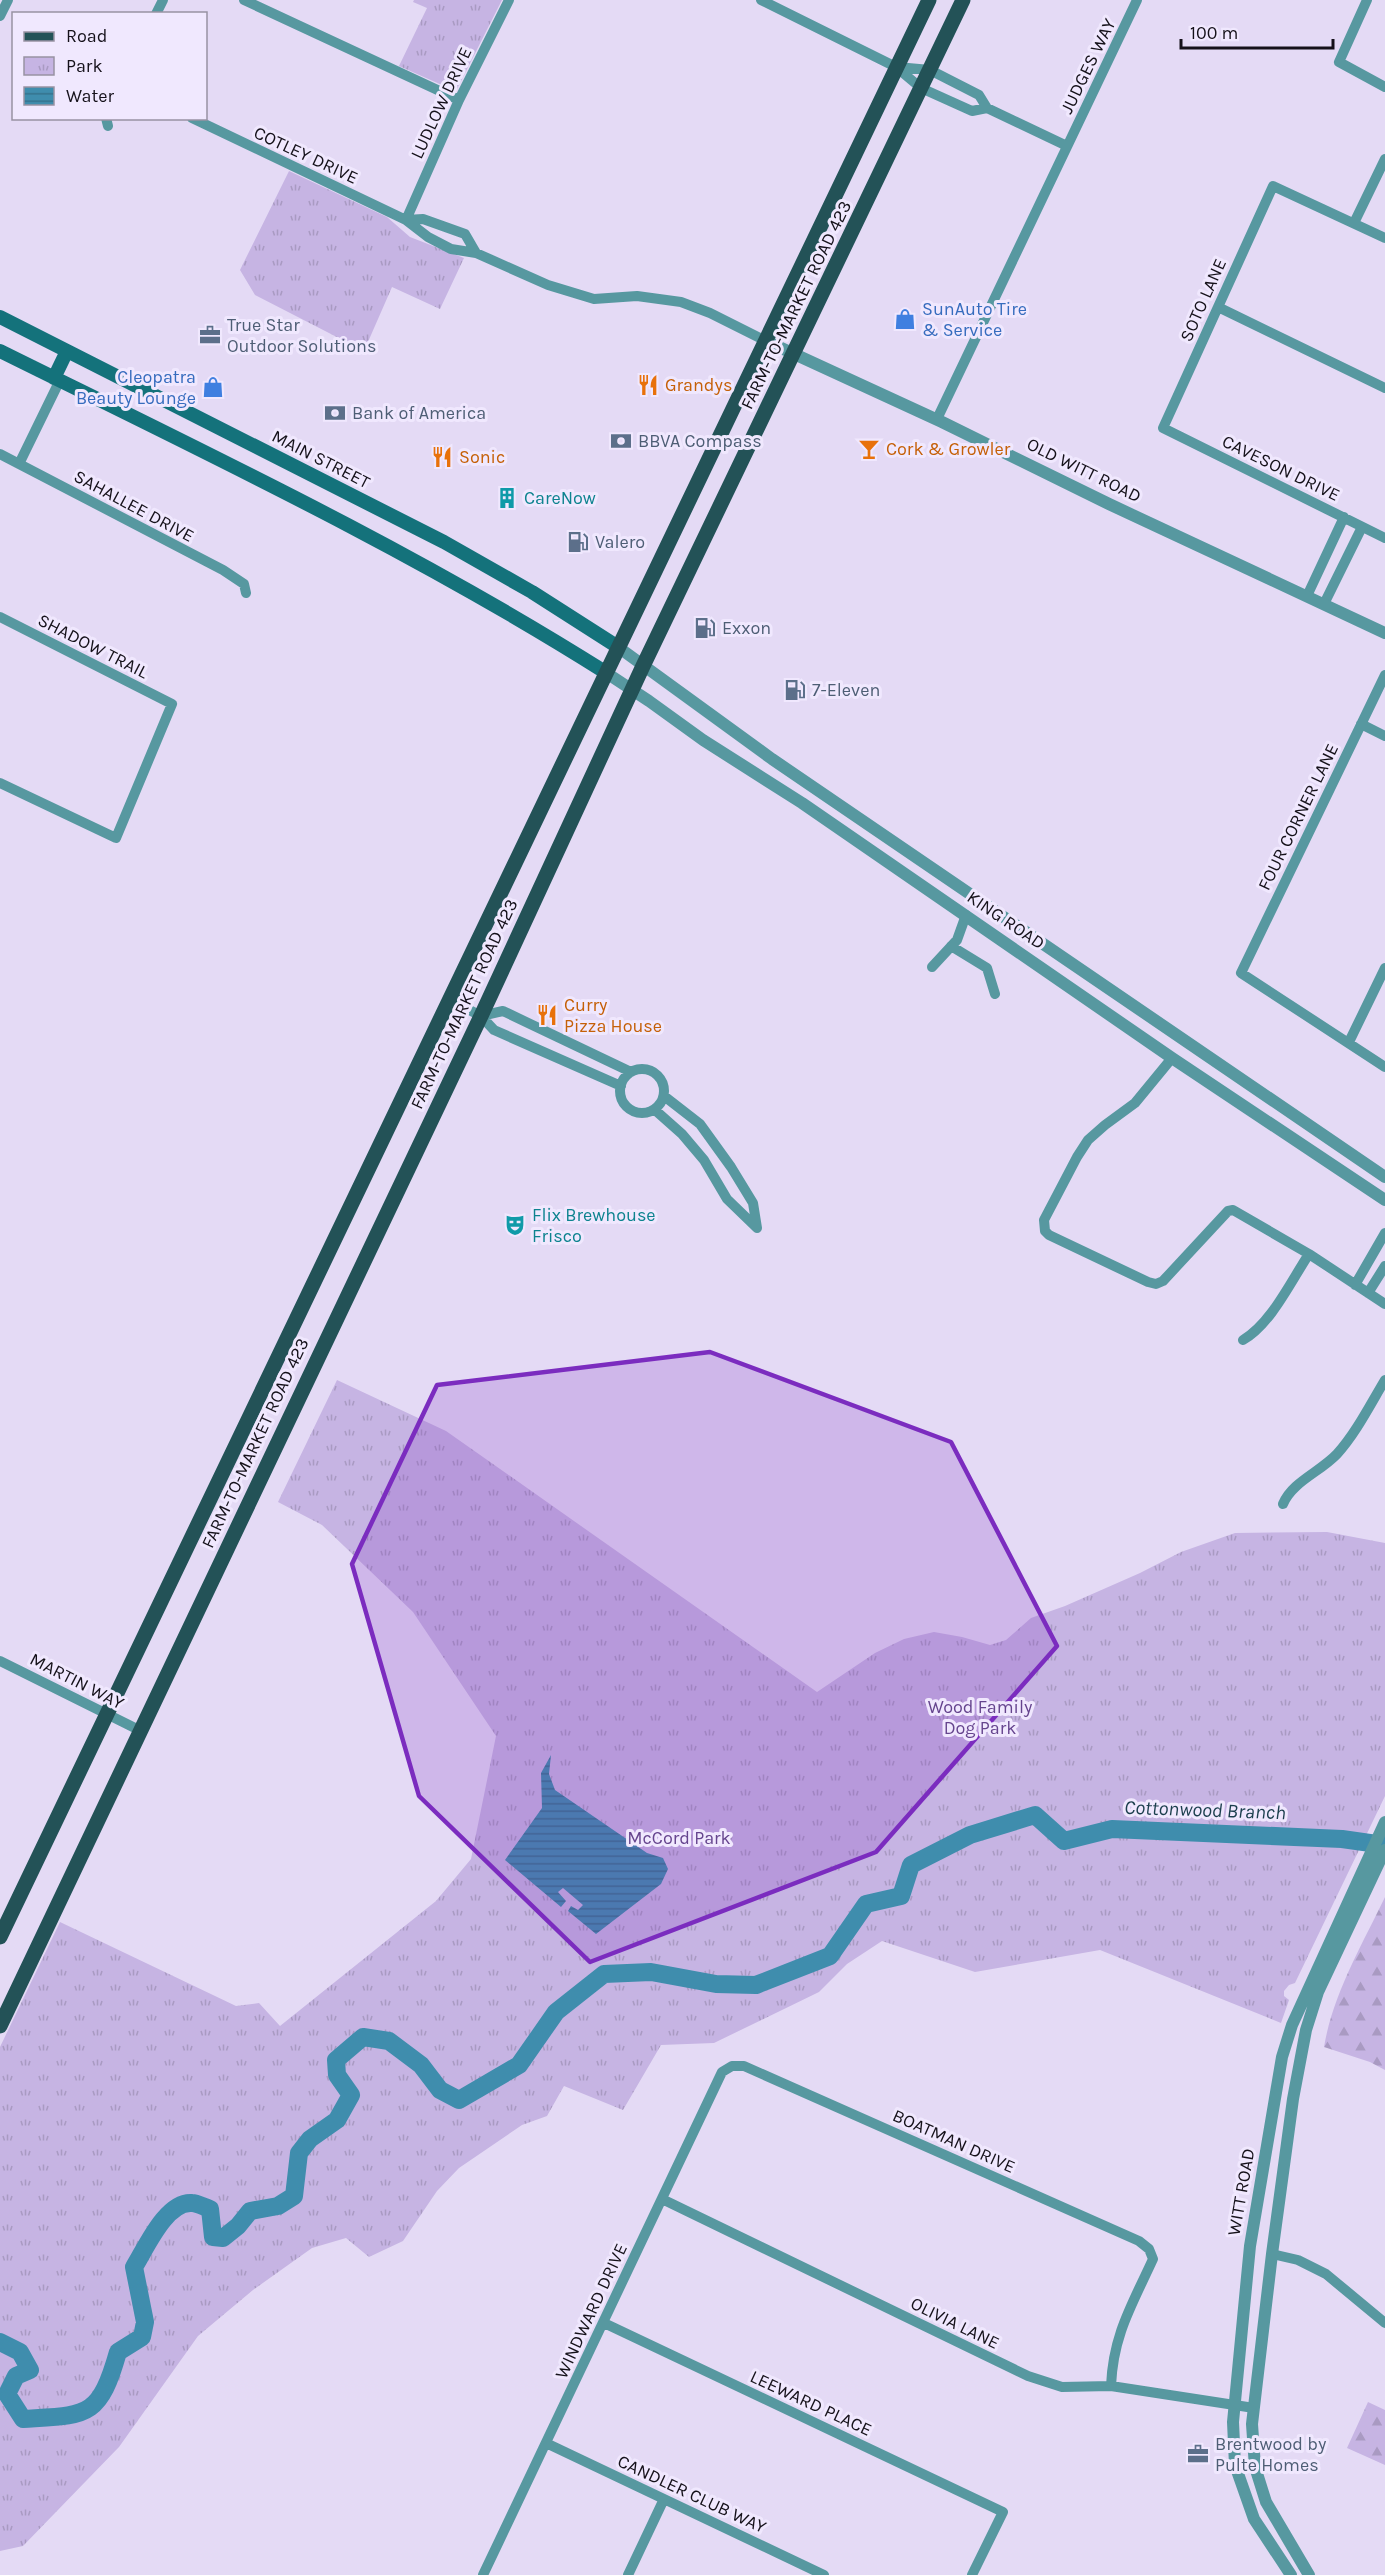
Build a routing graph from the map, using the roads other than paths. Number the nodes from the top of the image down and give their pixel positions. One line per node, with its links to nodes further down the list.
1 (8, 0): 9 (street)
2 (244, 0): 14 (street)
3 (509, 0): 14 (street, LUDLOW DRIVE)
4 (761, 0): 10 (street)
5 (929, 0): 10 (main road, FARM-TO-MARKET ROAD 423)
6 (963, 0): 11 (main road, FARM-TO-MARKET ROAD 423)
7 (1137, 0): 17 (street, JUDGES WAY)
8 (1367, 0): 12 (street)
9 (0, 16)
10 (896, 68): 11 (street); 13 (street); 25 (main road, FARM-TO-MARKET ROAD 423)
11 (930, 70): 13 (main road, FARM-TO-MARKET ROAD 423); 15 (street)
12 (1385, 87)
13 (921, 88): 15 (street); 28 (main road, FARM-TO-MARKET ROAD 423)
14 (459, 100): 19 (street, LUDLOW DRIVE)
15 (987, 108): 17 (street)
16 (196, 120): 19 (street, COTLEY DRIVE)
17 (1067, 146): 31 (street, JUDGES WAY)
18 (1385, 159): 20 (street)
19 (406, 220): 22 (street, COTLEY DRIVE); 22 (street, COTLEY DRIVE)
20 (1354, 223): 21 (street); 23 (street, SOTO LANE)
21 (1385, 238)
22 (476, 253): 25 (street)
23 (1218, 307): 30 (street); 32 (street, SOTO LANE)
24 (0, 317): 27 (main road, MAIN STREET)
25 (766, 341): 28 (street, OLD WITT ROAD); 43 (main road, FARM-TO-MARKET ROAD 423)
26 (0, 351): 29 (main road)
27 (67, 351): 29 (main road); 43 (main road, MAIN STREET)
28 (794, 354): 31 (street, OLD WITT ROAD); 44 (main road, FARM-TO-MARKET ROAD 423)
29 (57, 379): 34 (street); 45 (main road)
30 (1385, 388)
31 (937, 419): 39 (street, OLD WITT ROAD)
32 (1163, 428): 35 (street, CAVESON DRIVE)
33 (0, 454): 34 (street, SAHALLEE DRIVE)
34 (19, 464): 38 (street, SAHALLEE DRIVE)
35 (1344, 517): 36 (street, CAVESON DRIVE); 39 (street)
36 (1362, 527): 37 (street, CAVESON DRIVE); 40 (street)
37 (1385, 538)
38 (246, 593)
39 (1307, 596): 40 (street, OLD WITT ROAD)
40 (1324, 604): 42 (street, OLD WITT ROAD)
41 (0, 617): 52 (street, SHADOW TRAIL)
42 (1385, 633)
43 (618, 648): 44 (street, KING ROAD); 45 (main road, FARM-TO-MARKET ROAD 423)
44 (643, 666): 47 (main road, FARM-TO-MARKET ROAD 423); 50 (street, KING ROAD)
45 (605, 672): 47 (street, KING ROAD); 59 (main road, FARM-TO-MARKET ROAD 423)
46 (1385, 675): 48 (street, FOUR CORNER LANE)
47 (632, 689): 51 (street, KING ROAD); 60 (main road, FARM-TO-MARKET ROAD 423)
48 (1361, 724): 49 (street); 62 (street, FOUR CORNER LANE)
49 (1385, 736)
50 (772, 759): 51 (street); 53 (street, KING ROAD)
51 (761, 777): 54 (street, KING ROAD)
52 (0, 783)
53 (978, 897): 54 (street); 61 (street, KING ROAD)
54 (966, 915): 55 (street); 63 (street, KING ROAD)
55 (951, 946): 56 (street); 58 (street)
56 (932, 967)
57 (1385, 969): 62 (street)
58 (995, 994)
59 (448, 999): 60 (street); 81 (main road, FARM-TO-MARKET ROAD 423)
60 (481, 1016): 65 (street); 66 (street); 82 (main road, FARM-TO-MARKET ROAD 423)
61 (1184, 1041): 63 (street); 69 (street, KING ROAD)
62 (1349, 1042): 64 (street)
63 (1172, 1058): 70 (street, KING ROAD); 72 (street)
64 (1385, 1066)
65 (631, 1072): 66 (street); 67 (street)
66 (621, 1086): 68 (street)
67 (664, 1096): 68 (street); 68 (street)
68 (655, 1110)
69 (1385, 1177)
70 (1385, 1200)
71 (1385, 1233): 74 (street)
72 (1309, 1254): 74 (street); 77 (street)
73 (1385, 1266): 75 (street)
74 (1355, 1285): 75 (street)
75 (1368, 1293): 76 (street)
76 (1385, 1304)
77 (1243, 1340)
78 (1385, 1380): 79 (street)
79 (1283, 1504)
80 (0, 1661): 81 (street, MARTIN WAY)
81 (106, 1714): 82 (street, MARTIN WAY); 86 (main road, FARM-TO-MARKET ROAD 423)
82 (139, 1730): 87 (main road, FARM-TO-MARKET ROAD 423)
83 (1385, 1822): 85 (street, WITT ROAD)
84 (1385, 1850): 85 (street, WITT ROAD)
85 (1347, 1915): 90 (street, WITT ROAD); 91 (street, WITT ROAD)
86 (0, 1937)
87 (0, 2026)
88 (732, 2066): 89 (street, WINDWARD DRIVE); 94 (street, BOATMAN DRIVE)
89 (662, 2199): 92 (street, WINDWARD DRIVE); 94 (street, OLIVIA LANE)
90 (1250, 2251): 91 (street); 95 (street, WITT ROAD)
91 (1272, 2254): 93 (street); 96 (street, WITT ROAD)
92 (604, 2323): 97 (street, WINDWARD DRIVE); 104 (street, LEEWARD PLACE)
93 (1385, 2323)
94 (1111, 2386): 95 (street, OLIVIA LANE)
95 (1234, 2407): 96 (street, OLIVIA LANE); 100 (street, WITT ROAD)
96 (1254, 2408): 99 (street, WITT ROAD)
97 (546, 2443): 98 (street, CANDLER CLUB WAY); 101 (street, WINDWARD DRIVE)
98 (664, 2499): 102 (street); 103 (street, CANDLER CLUB WAY)
99 (1291, 2544): 100 (street); 106 (street, WITT ROAD)
100 (1276, 2553): 105 (street, WITT ROAD)
101 (483, 2575)
102 (628, 2575)
103 (824, 2575)
104 (972, 2575)
105 (1291, 2575)
106 (1309, 2575)

